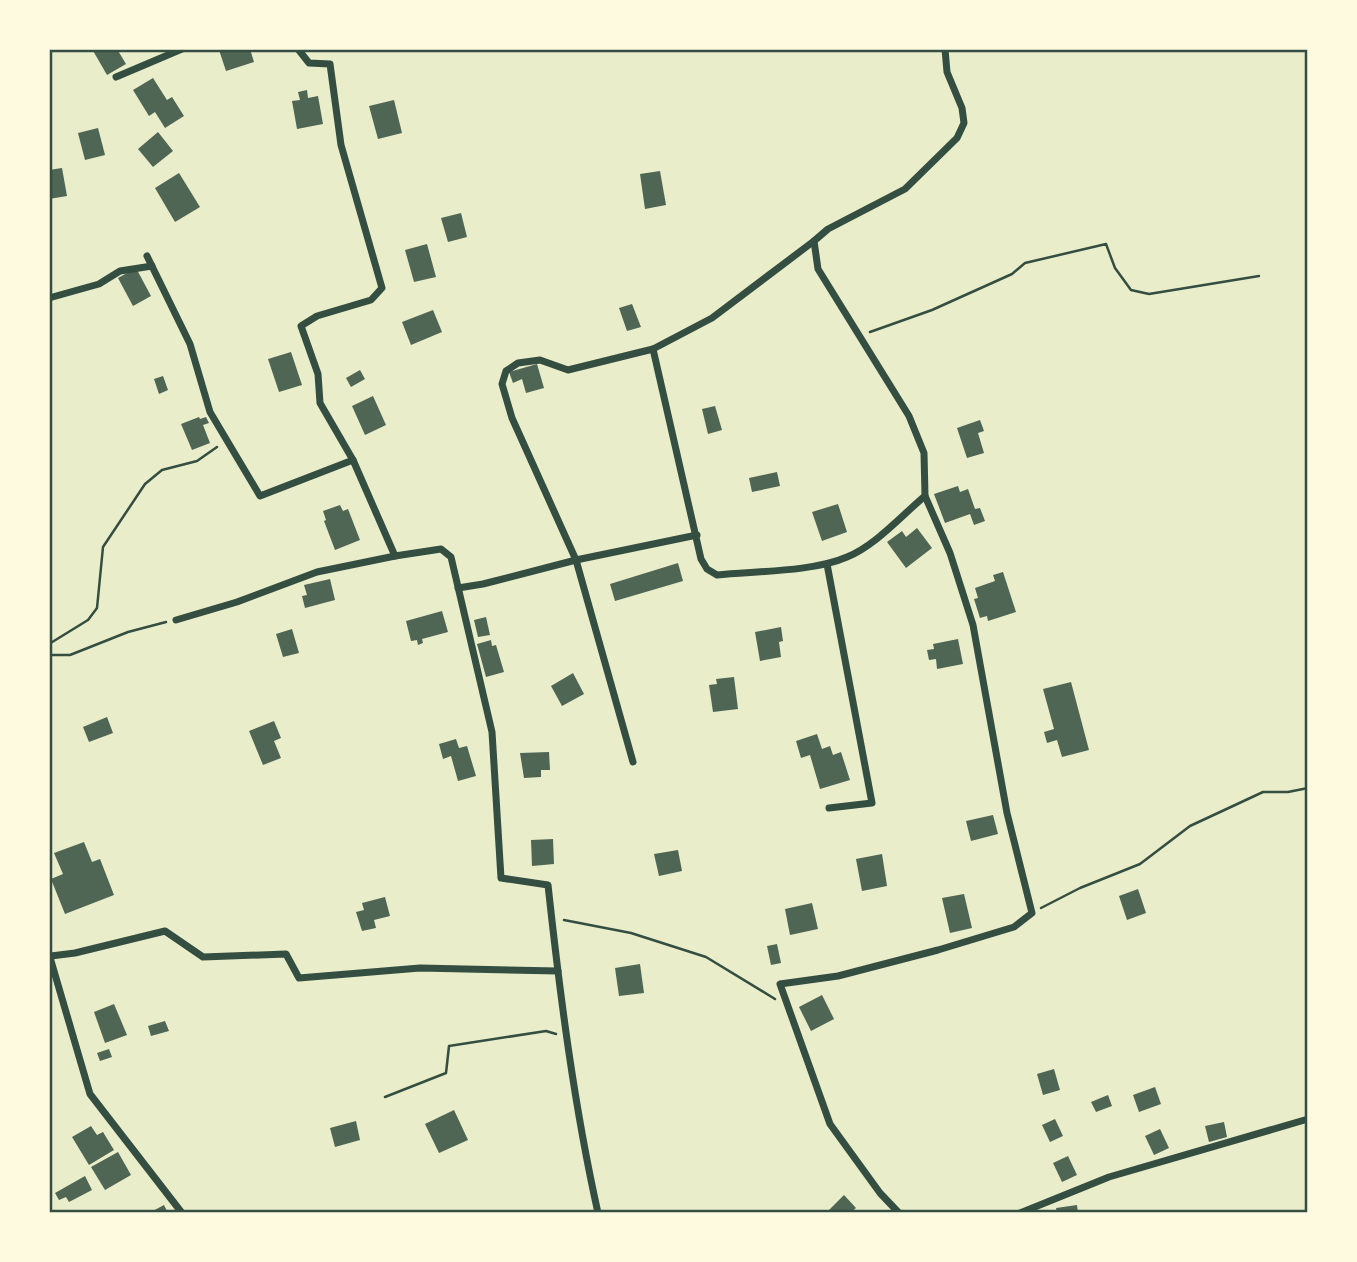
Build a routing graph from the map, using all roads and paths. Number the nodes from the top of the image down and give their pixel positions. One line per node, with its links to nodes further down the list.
1 (182, 49): 4 (street)
2 (299, 49): 13 (street)
3 (945, 49): 5 (street)
4 (116, 77)
5 (814, 241): 10 (street); 11 (street)
6 (147, 256): 7 (street)
7 (152, 266): 9 (street); 12 (street)
8 (1259, 276): 10 (path)
9 (49, 298)
10 (861, 335): 14 (street)
11 (653, 349): 15 (street); 17 (street)
12 (227, 440): 13 (street); 21 (path)
13 (353, 460): 16 (street)
14 (925, 496): 18 (street); 26 (street)
15 (697, 535): 17 (street); 18 (street)
16 (395, 556): 19 (street); 20 (street)
17 (576, 560): 19 (street); 23 (street)
18 (827, 564): 25 (street)
19 (458, 588): 27 (street)
20 (176, 620): 22 (path)
21 (49, 644)
22 (49, 655)
23 (633, 762)
24 (1308, 788): 26 (path)
25 (829, 808)
26 (1032, 913): 30 (street)
27 (551, 917): 29 (street); 30 (path)
28 (50, 955): 29 (street); 34 (street)
29 (558, 971): 31 (street)
30 (789, 1008): 36 (street)
31 (566, 1037): 32 (path); 35 (street)
32 (385, 1097)
33 (1308, 1119): 37 (street)
34 (182, 1213)
35 (598, 1213)
36 (899, 1213)
37 (1020, 1213)

